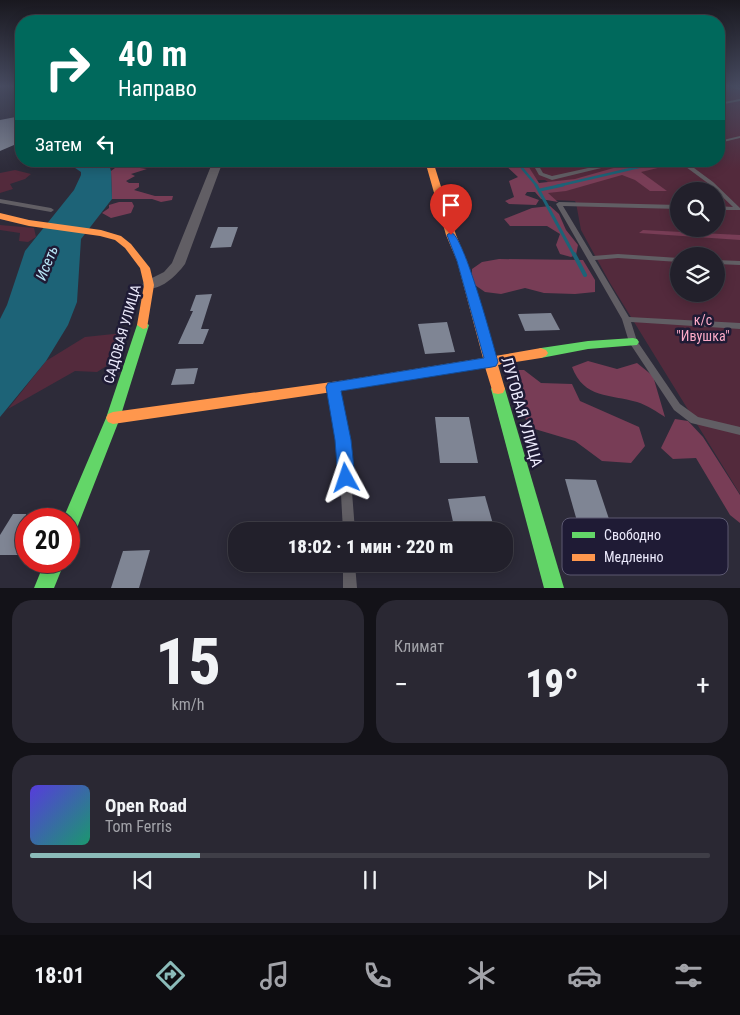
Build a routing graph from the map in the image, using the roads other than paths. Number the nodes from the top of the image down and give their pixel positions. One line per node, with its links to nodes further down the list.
1 (740, 137): 2 (lane)
2 (725, 141)
3 (216, 167): 18 (street, САДОВАЯ УЛИЦА)
4 (431, 167): 22 (street, ЛУГОВАЯ УЛИЦА)
5 (537, 167): 6 (lane)
6 (601, 167)
7 (689, 167): 11 (lane)
8 (0, 201): 12 (lane)
9 (670, 207): 14 (lane)
10 (725, 208): 11 (lane)
11 (739, 209)
12 (51, 210)
13 (0, 216): 18 (street)
14 (591, 258): 15 (lane); 19 (lane)
15 (670, 259)
16 (725, 262): 17 (lane)
17 (740, 263)
18 (150, 285): 24 (street, САДОВАЯ УЛИЦА)
19 (626, 318): 20 (lane); 21 (lane)
20 (740, 326)
21 (633, 342): 22 (street); 25 (lane)
22 (492, 362): 23 (street); 32 (street, ЛУГОВАЯ УЛИЦА)
23 (333, 387): 24 (street); 27 (lane)
24 (113, 418): 26 (street, САДОВАЯ УЛИЦА)
25 (740, 431)
26 (77, 508)
27 (348, 522)
28 (349, 572): 31 (lane)
29 (50, 573): 30 (street)
30 (44, 588)
31 (350, 588)
32 (554, 588)

